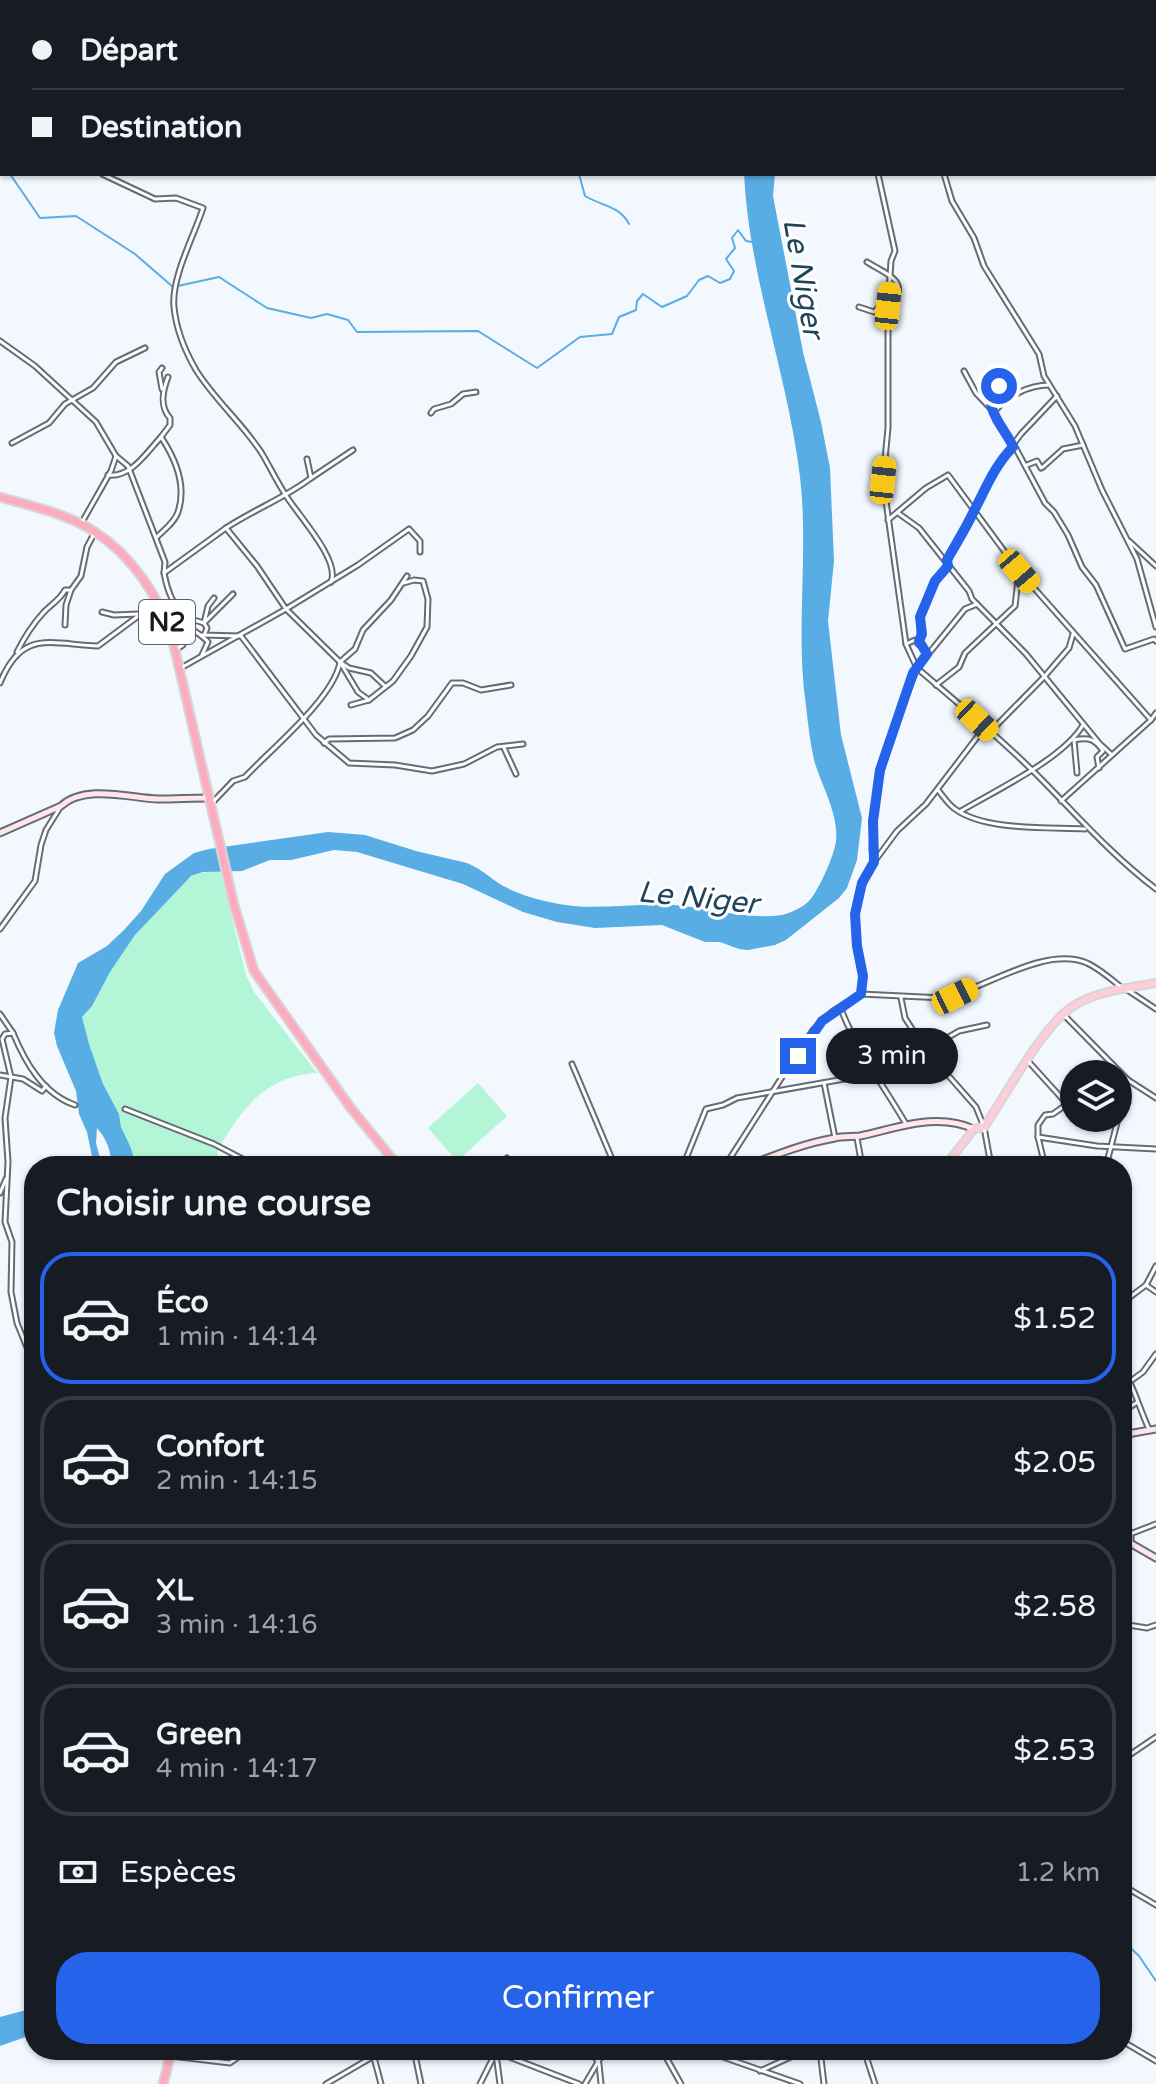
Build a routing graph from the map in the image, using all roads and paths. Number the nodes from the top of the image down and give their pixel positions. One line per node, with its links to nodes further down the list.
1 (106, 176): 32 (street)
2 (878, 176): 5 (street)
3 (945, 176): 13 (street)
4 (867, 262): 5 (street)
5 (891, 275): 6 (street); 6 (street)
6 (888, 306): 7 (street); 36 (street)
7 (859, 307)
8 (0, 341): 18 (street)
9 (145, 348): 18 (street)
10 (162, 368): 15 (street)
11 (964, 371): 19 (street)
12 (168, 377): 15 (street)
13 (1051, 387): 16 (street); 17 (street)
14 (476, 392): 20 (street)
15 (163, 393): 21 (street)
16 (1017, 393): 19 (street); 19 (street)
17 (1057, 396): 23 (street); 24 (street)
18 (71, 400): 22 (street); 26 (street)
19 (994, 412): 23 (street)
20 (431, 413)
21 (161, 437): 29 (street); 40 (street)
22 (12, 443)
23 (1014, 445): 28 (street); 34 (street)
24 (1083, 445): 28 (street); 41 (street)
25 (353, 450): 31 (street)
26 (116, 456): 29 (street); 30 (street)
27 (307, 459): 31 (street)
28 (1026, 466): 68 (street)
29 (129, 470): 30 (street); 40 (street)
30 (108, 475): 37 (street)
31 (311, 478): 32 (street)
32 (285, 494): 38 (street); 48 (street)
33 (0, 497): 37 (highway, N2)
34 (975, 510): 35 (street); 43 (street); 45 (street)
35 (898, 513): 36 (street); 43 (street)
36 (888, 520): 69 (street)
37 (81, 524): 39 (highway, N2)
38 (226, 528): 46 (street); 54 (street)
39 (95, 532): 50 (street); 56 (highway, N2)
40 (157, 537): 46 (street)
41 (1125, 537): 44 (street); 58 (street)
42 (420, 552): 48 (street)
43 (947, 563): 53 (street); 67 (street)
44 (1156, 566)
45 (1019, 571): 61 (street); 65 (street)
46 (164, 573): 59 (street)
47 (407, 576): 49 (street)
48 (331, 582): 54 (street)
49 (401, 584): 74 (street); 81 (street)
50 (71, 590): 62 (street); 71 (street)
51 (233, 594): 60 (street)
52 (214, 598): 60 (street)
53 (977, 604): 61 (street); 72 (street)
54 (286, 609): 66 (street); 74 (street)
55 (102, 612): 57 (street)
56 (162, 613): 57 (street); 70 (highway, N2)
57 (141, 614): 71 (street)
58 (1154, 614): 63 (street)
59 (183, 619): 60 (street); 64 (street); 70 (street)
60 (204, 623): 64 (street)
61 (997, 624): 77 (street); 80 (street)
62 (65, 625)
63 (1156, 627)
64 (204, 634): 66 (street); 73 (street)
65 (1073, 634): 77 (street); 86 (street)
66 (241, 636): 73 (street); 85 (street)
67 (919, 641): 69 (street); 72 (street)
68 (1156, 641)
69 (906, 644): 75 (street)
70 (175, 650): 76 (highway, N2)
71 (17, 652): 78 (street)
72 (927, 654): 75 (street)
73 (202, 655): 76 (street)
74 (340, 662): 81 (street); 82 (street); 85 (street)
75 (917, 668): 80 (street); 106 (street)
76 (179, 669): 100 (highway, N2)
77 (1044, 677): 87 (street); 88 (street)
78 (0, 683)
79 (511, 685): 90 (street)
80 (936, 685): 88 (street)
81 (385, 686): 82 (street)
82 (369, 700): 83 (street)
83 (351, 705)
84 (1156, 713): 86 (street)
85 (303, 719): 90 (street); 100 (street)
86 (1151, 720): 94 (street)
87 (1083, 725): 89 (street); 91 (street)
88 (990, 732): 96 (street); 99 (street)
89 (1074, 740): 91 (street); 96 (street); 97 (street)
90 (324, 743): 93 (street)
91 (1099, 743): 94 (street); 95 (street)
92 (523, 744): 93 (street)
93 (504, 748): 98 (street)
94 (1112, 755): 95 (street)
95 (1099, 768): 101 (street)
96 (1030, 770): 101 (street); 103 (street)
97 (1077, 773)
98 (516, 774)
99 (938, 790): 103 (street); 106 (street)
100 (209, 801): 102 (street); 143 (highway, N2)
101 (1061, 801): 104 (street)
102 (61, 806): 105 (street); 108 (street)
103 (961, 812): 104 (street)
104 (1087, 829): 107 (street)
105 (0, 833)
106 (874, 862): 111 (street)
107 (1156, 889)
108 (0, 929)
109 (1156, 983): 110 (main road)
110 (1125, 990): 112 (street); 114 (street); 116 (main road)
111 (861, 994): 112 (street); 113 (street)
112 (901, 998): 119 (street)
113 (841, 1008): 123 (street); 129 (street)
114 (1156, 1009)
115 (0, 1014): 118 (street)
116 (1063, 1014): 120 (street); 121 (main road)
117 (987, 1025): 119 (street)
118 (13, 1033): 125 (street); 128 (street)
119 (925, 1049): 123 (street); 134 (street)
120 (1108, 1060)
121 (1028, 1061): 134 (main road); 138 (street)
122 (572, 1064): 144 (street)
123 (872, 1070): 126 (street); 133 (street)
124 (0, 1075): 125 (street)
125 (11, 1077): 128 (street); 153 (street)
126 (824, 1083): 129 (street); 139 (street)
127 (1132, 1083): 130 (street)
128 (46, 1086): 131 (street)
129 (772, 1093): 145 (street); 146 (street)
130 (1156, 1098)
131 (75, 1105)
132 (125, 1109): 142 (street)
133 (906, 1124): 135 (street); 137 (street)
134 (984, 1127): 135 (main road); 150 (street)
135 (974, 1129): 149 (main road)
136 (1114, 1132): 140 (street)
137 (857, 1136): 139 (street); 148 (street)
138 (1038, 1137): 140 (street); 151 (street)
139 (835, 1138): 147 (street)
140 (1110, 1147): 141 (street); 152 (street)
141 (1156, 1149)
142 (237, 1156)
143 (390, 1156)
144 (611, 1156)
145 (687, 1156)
146 (731, 1156)
147 (778, 1156)
148 (860, 1156)
149 (953, 1156)
150 (989, 1156)
151 (1043, 1156)
152 (1108, 1156)
153 (8, 1178): 154 (street); 155 (street)
154 (0, 1193)
155 (7, 1231): 156 (street); 161 (street)
156 (0, 1233)
157 (1156, 1266): 158 (street)
158 (1146, 1285): 159 (street); 160 (street)
159 (1156, 1292)
160 (1132, 1296)
161 (24, 1339)
162 (1156, 1354): 163 (street)
163 (1132, 1380)
164 (1132, 1388): 165 (street)
165 (1136, 1403): 166 (street); 167 (street)
166 (1132, 1406)
167 (1153, 1430): 168 (street)
168 (1132, 1433)
169 (1156, 1524): 170 (street)
170 (1132, 1533)
171 (1132, 1544): 172 (street)
172 (1156, 1558)
173 (1156, 1625): 174 (street)
174 (1132, 1626)
175 (1156, 1737): 176 (street)
176 (1132, 1753)
177 (1132, 1891): 178 (street)
178 (1156, 1905)
179 (1132, 2047): 196 (street)
180 (170, 2060): 200 (highway)
181 (213, 2060): 182 (street)
182 (234, 2060)
183 (368, 2060): 199 (street)
184 (375, 2060): 202 (street)
185 (416, 2060): 203 (street)
186 (490, 2060): 204 (street)
187 (496, 2060): 205 (street)
188 (519, 2060): 206 (street)
189 (597, 2060): 197 (street)
190 (601, 2060): 197 (street)
191 (668, 2060): 209 (street)
192 (730, 2060): 198 (street)
193 (784, 2060): 198 (street)
194 (821, 2060): 211 (street)
195 (867, 2060): 212 (street)
196 (1156, 2061)
197 (599, 2064): 207 (street); 208 (street)
198 (760, 2071): 210 (street)
199 (333, 2082): 201 (street)
200 (163, 2084)
201 (326, 2084)
202 (381, 2084)
203 (421, 2084)
204 (480, 2084)
205 (500, 2084)
206 (579, 2084)
207 (585, 2084)
208 (601, 2084)
209 (681, 2084)
210 (799, 2084)
211 (824, 2084)
212 (875, 2084)

